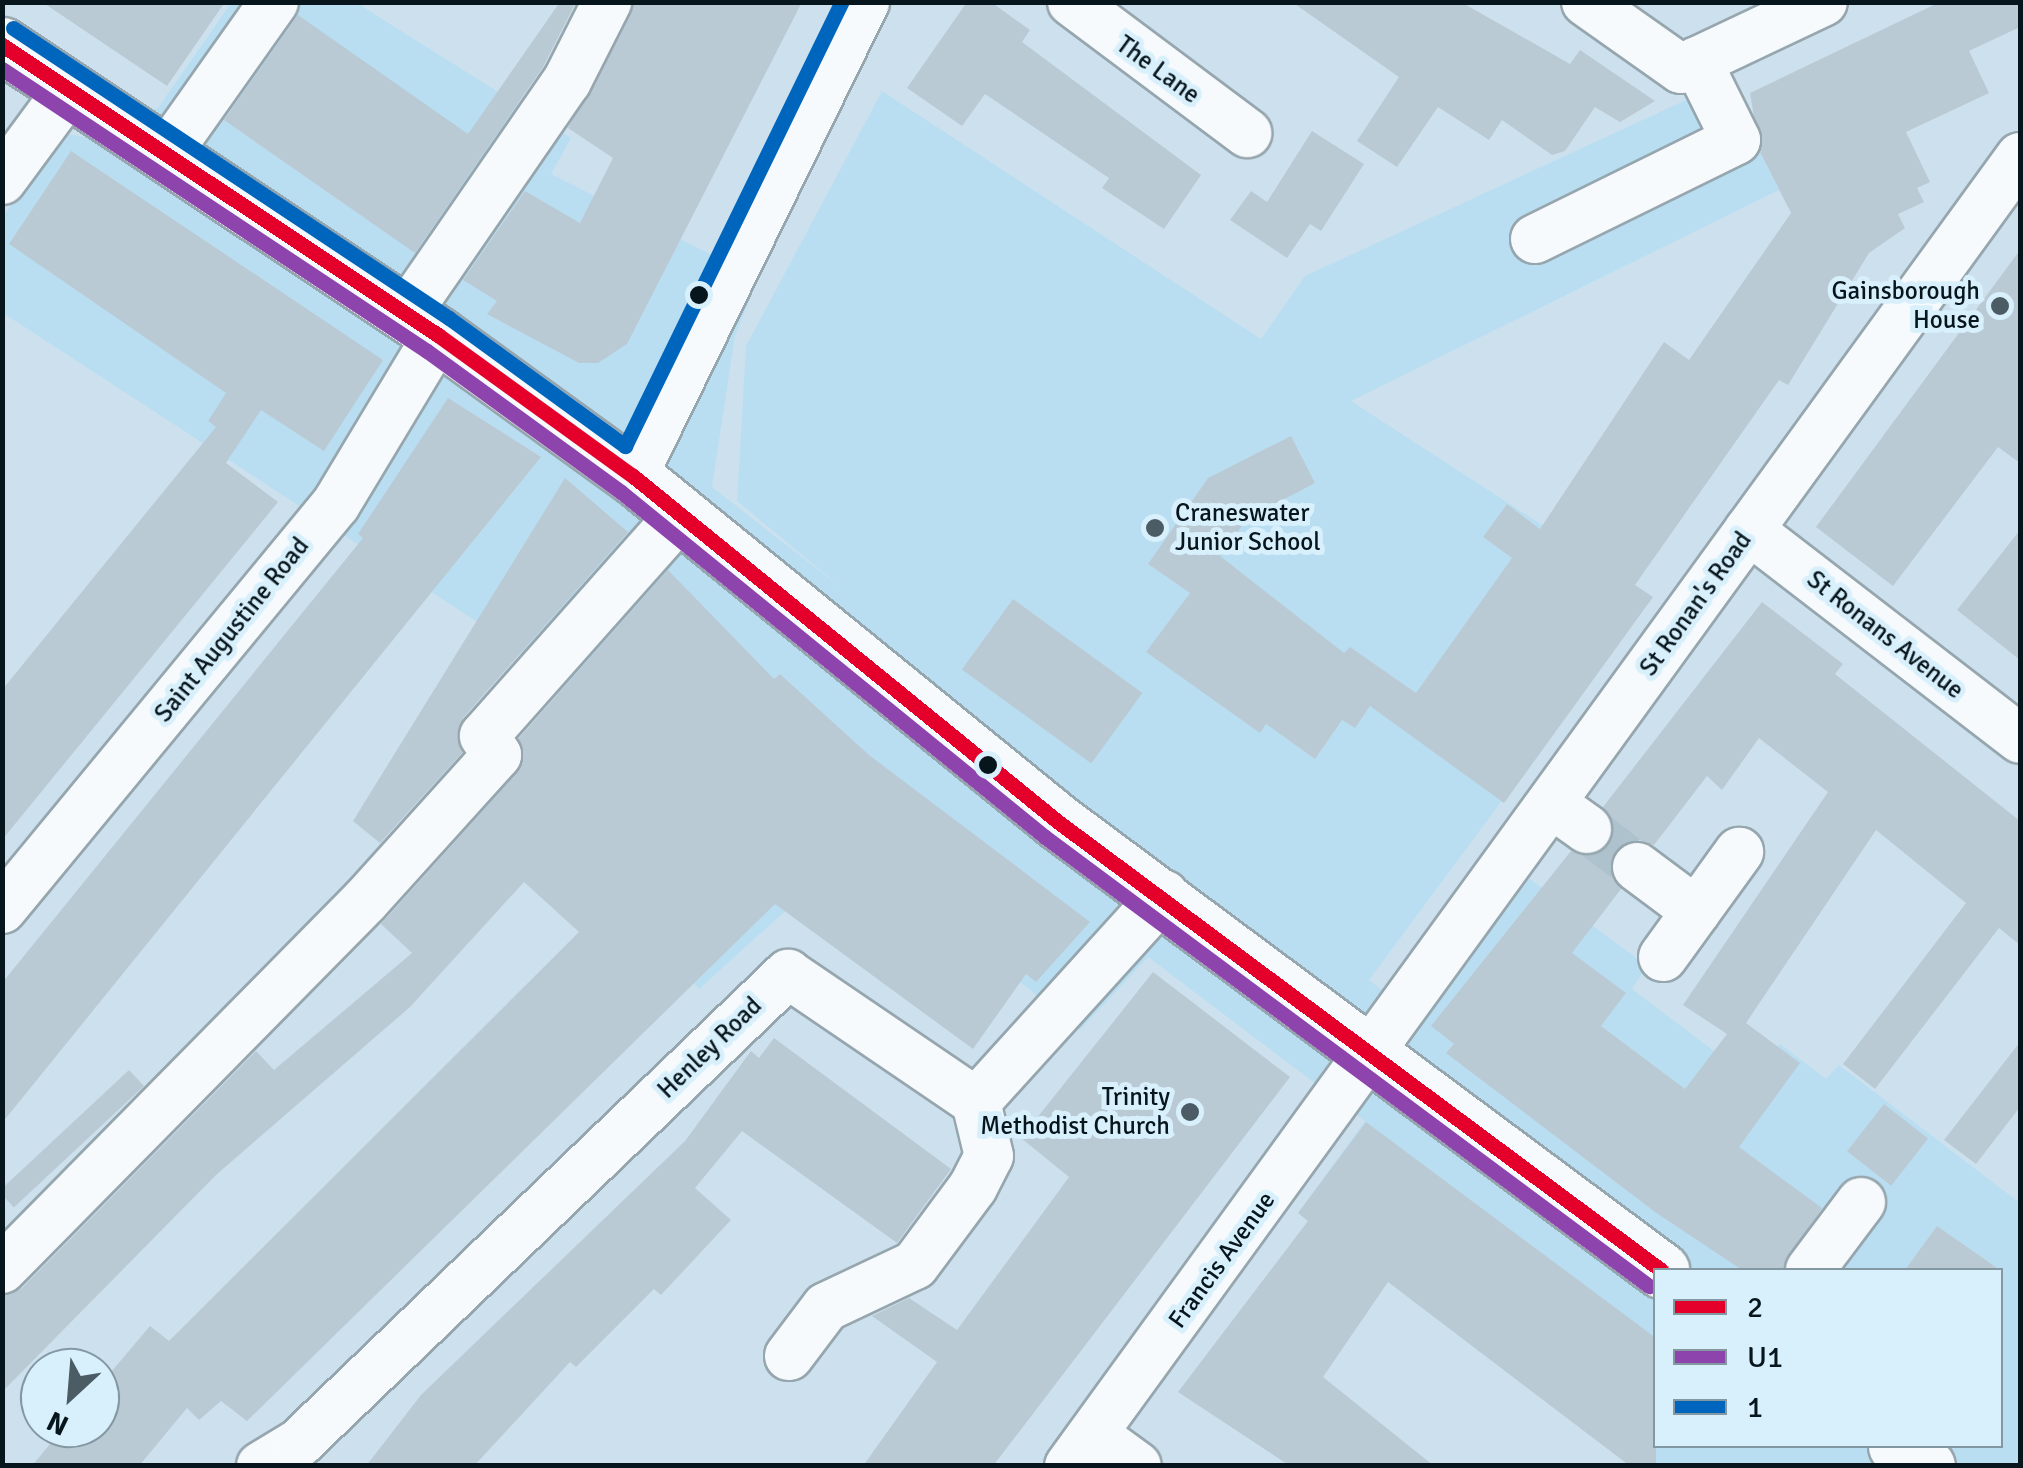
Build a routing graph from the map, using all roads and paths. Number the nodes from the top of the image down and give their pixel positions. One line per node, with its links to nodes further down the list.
1 (274, 2): 11 (street)
2 (607, 2): 15 (street, Saint Augustine Road)
3 (865, 2): 16 (street)
4 (1072, 2): 10 (street, The Lane)
5 (1586, 2): 8 (street)
6 (1823, 2): 8 (street)
7 (2, 45): 9 (main road)
8 (1697, 62): 14 (street)
9 (69, 89): 11 (main road); 13 (street)
10 (1248, 134)
11 (167, 153): 15 (main road)
12 (2020, 157): 18 (street, St Ronan's Road)
13 (2, 180)
14 (1536, 239)
15 (422, 325): 16 (main road); 23 (street, Saint Augustine Road)
16 (632, 476): 17 (main road)
17 (680, 514): 22 (main road); 31 (street)
18 (1748, 530): 19 (street, St Ronans Avenue); 26 (street, St Ronan's Road)
19 (2020, 739)
20 (1739, 852): 24 (street)
21 (1637, 867): 24 (street)
22 (1164, 895): 26 (main road); 27 (street)
23 (2, 908)
24 (1696, 911): 25 (street)
25 (1663, 956)
26 (1374, 1054): 29 (main road); 34 (street, Francis Avenue)
27 (976, 1102): 32 (street); 35 (street, Henley Road)
28 (1862, 1202): 30 (street)
29 (1659, 1268)
30 (1812, 1268)
31 (2, 1269)
32 (790, 1356)
33 (1899, 1448): 37 (main road)
34 (1081, 1450): 36 (street)
35 (260, 1466)
36 (1137, 1466)
37 (1927, 1466)

